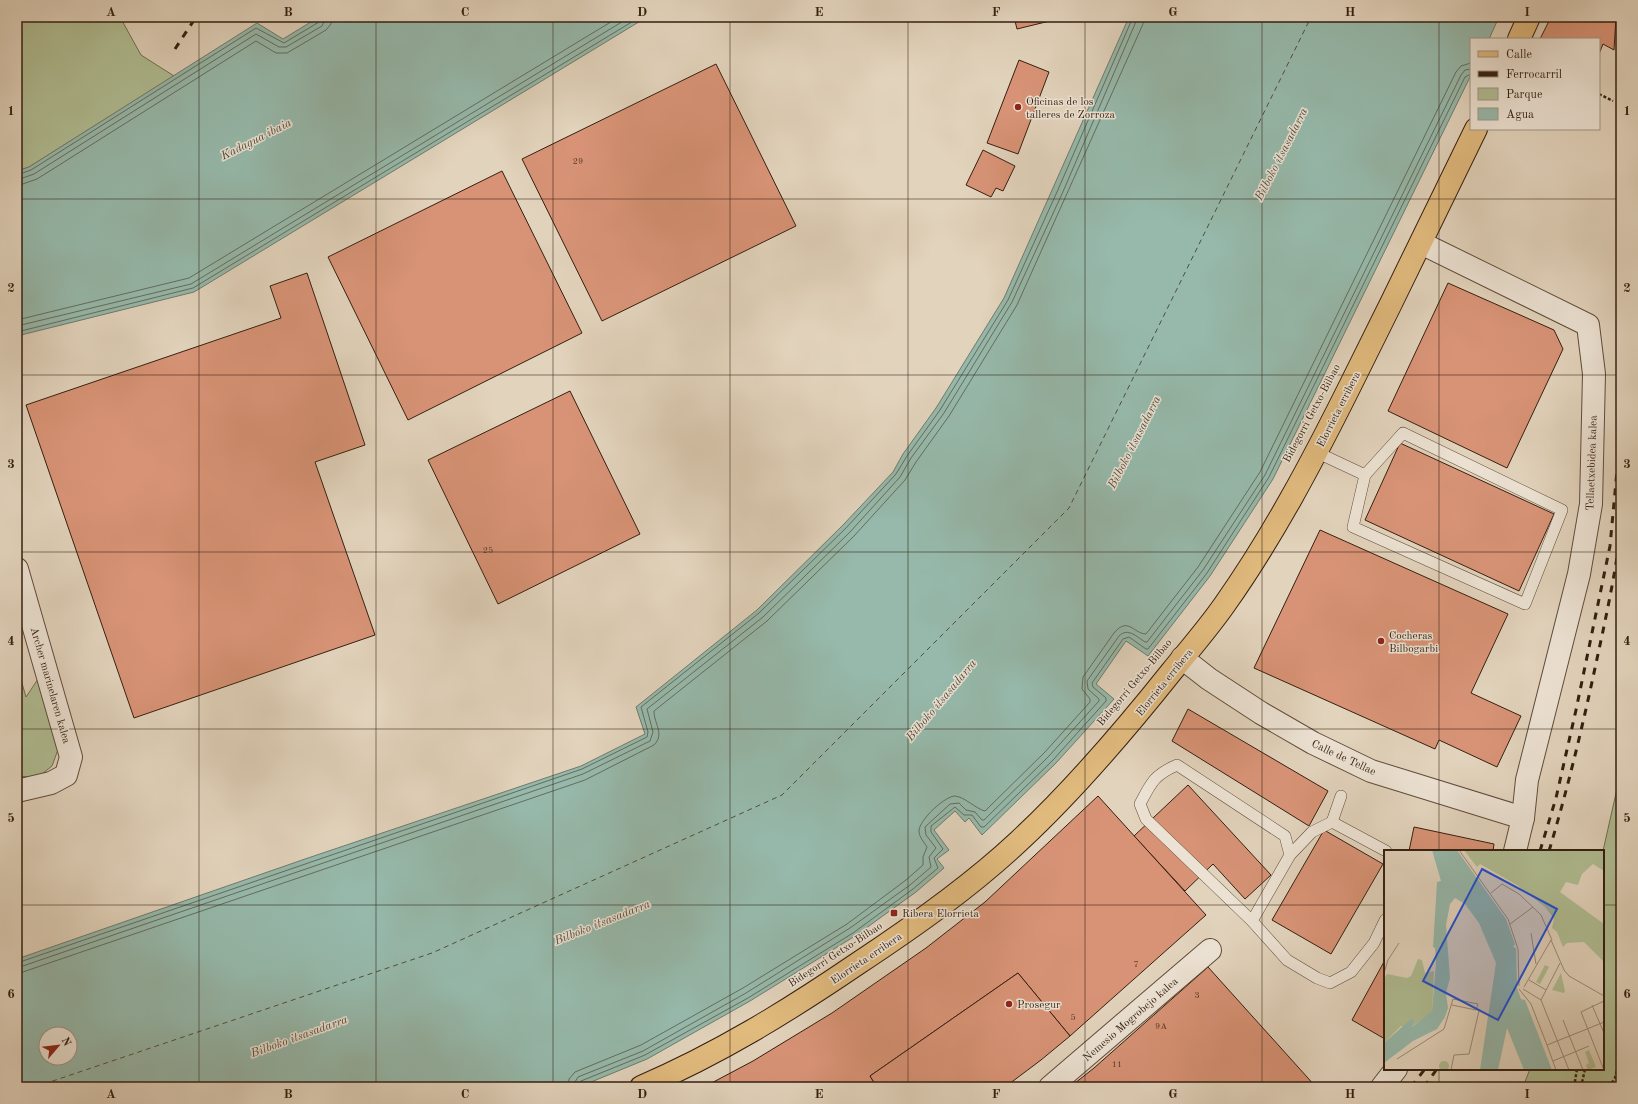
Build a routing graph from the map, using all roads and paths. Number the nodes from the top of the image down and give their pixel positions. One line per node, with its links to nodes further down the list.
1 (1529, 17): 2 (main road)
2 (1519, 38)
3 (1600, 94): 4 (path)
4 (1613, 101)
5 (1476, 130): 6 (main road, Elorrieta erribera)
6 (1421, 243): 7 (main road, Elorrieta erribera); 13 (street, Tellaetxebidea kalea)
7 (1316, 452): 8 (lane); 10 (main road, Elorrieta erribera)
8 (1365, 476): 8 (lane)
9 (17, 569): 11 (street, Archer marinelaren kalea)
10 (1182, 658): 13 (street, Calle de Tellae); 25 (main road, Elorrieta erribera)
11 (17, 792)
12 (1341, 796): 14 (lane)
13 (1523, 818): 16 (street, Tellaetxebidea kalea)
14 (1332, 822): 15 (lane); 17 (lane)
15 (1384, 850)
16 (1515, 850)
17 (1290, 855): 18 (lane); 18 (lane)
18 (1252, 920): 19 (lane)
19 (1384, 922)
20 (1210, 950): 29 (street, Nemesio Mogrobejo kalea)
21 (1621, 1054): 33 (path)
22 (1395, 1070): 30 (street)
23 (1577, 1070): 31 (path)
24 (1585, 1070): 32 (path)
25 (670, 1074): 26 (main road); 28 (main road)
26 (633, 1084): 27 (path)
27 (612, 1087)
28 (651, 1087)
29 (1050, 1087)
30 (1382, 1087)
31 (1574, 1087)
32 (1581, 1087)
33 (1609, 1087)

